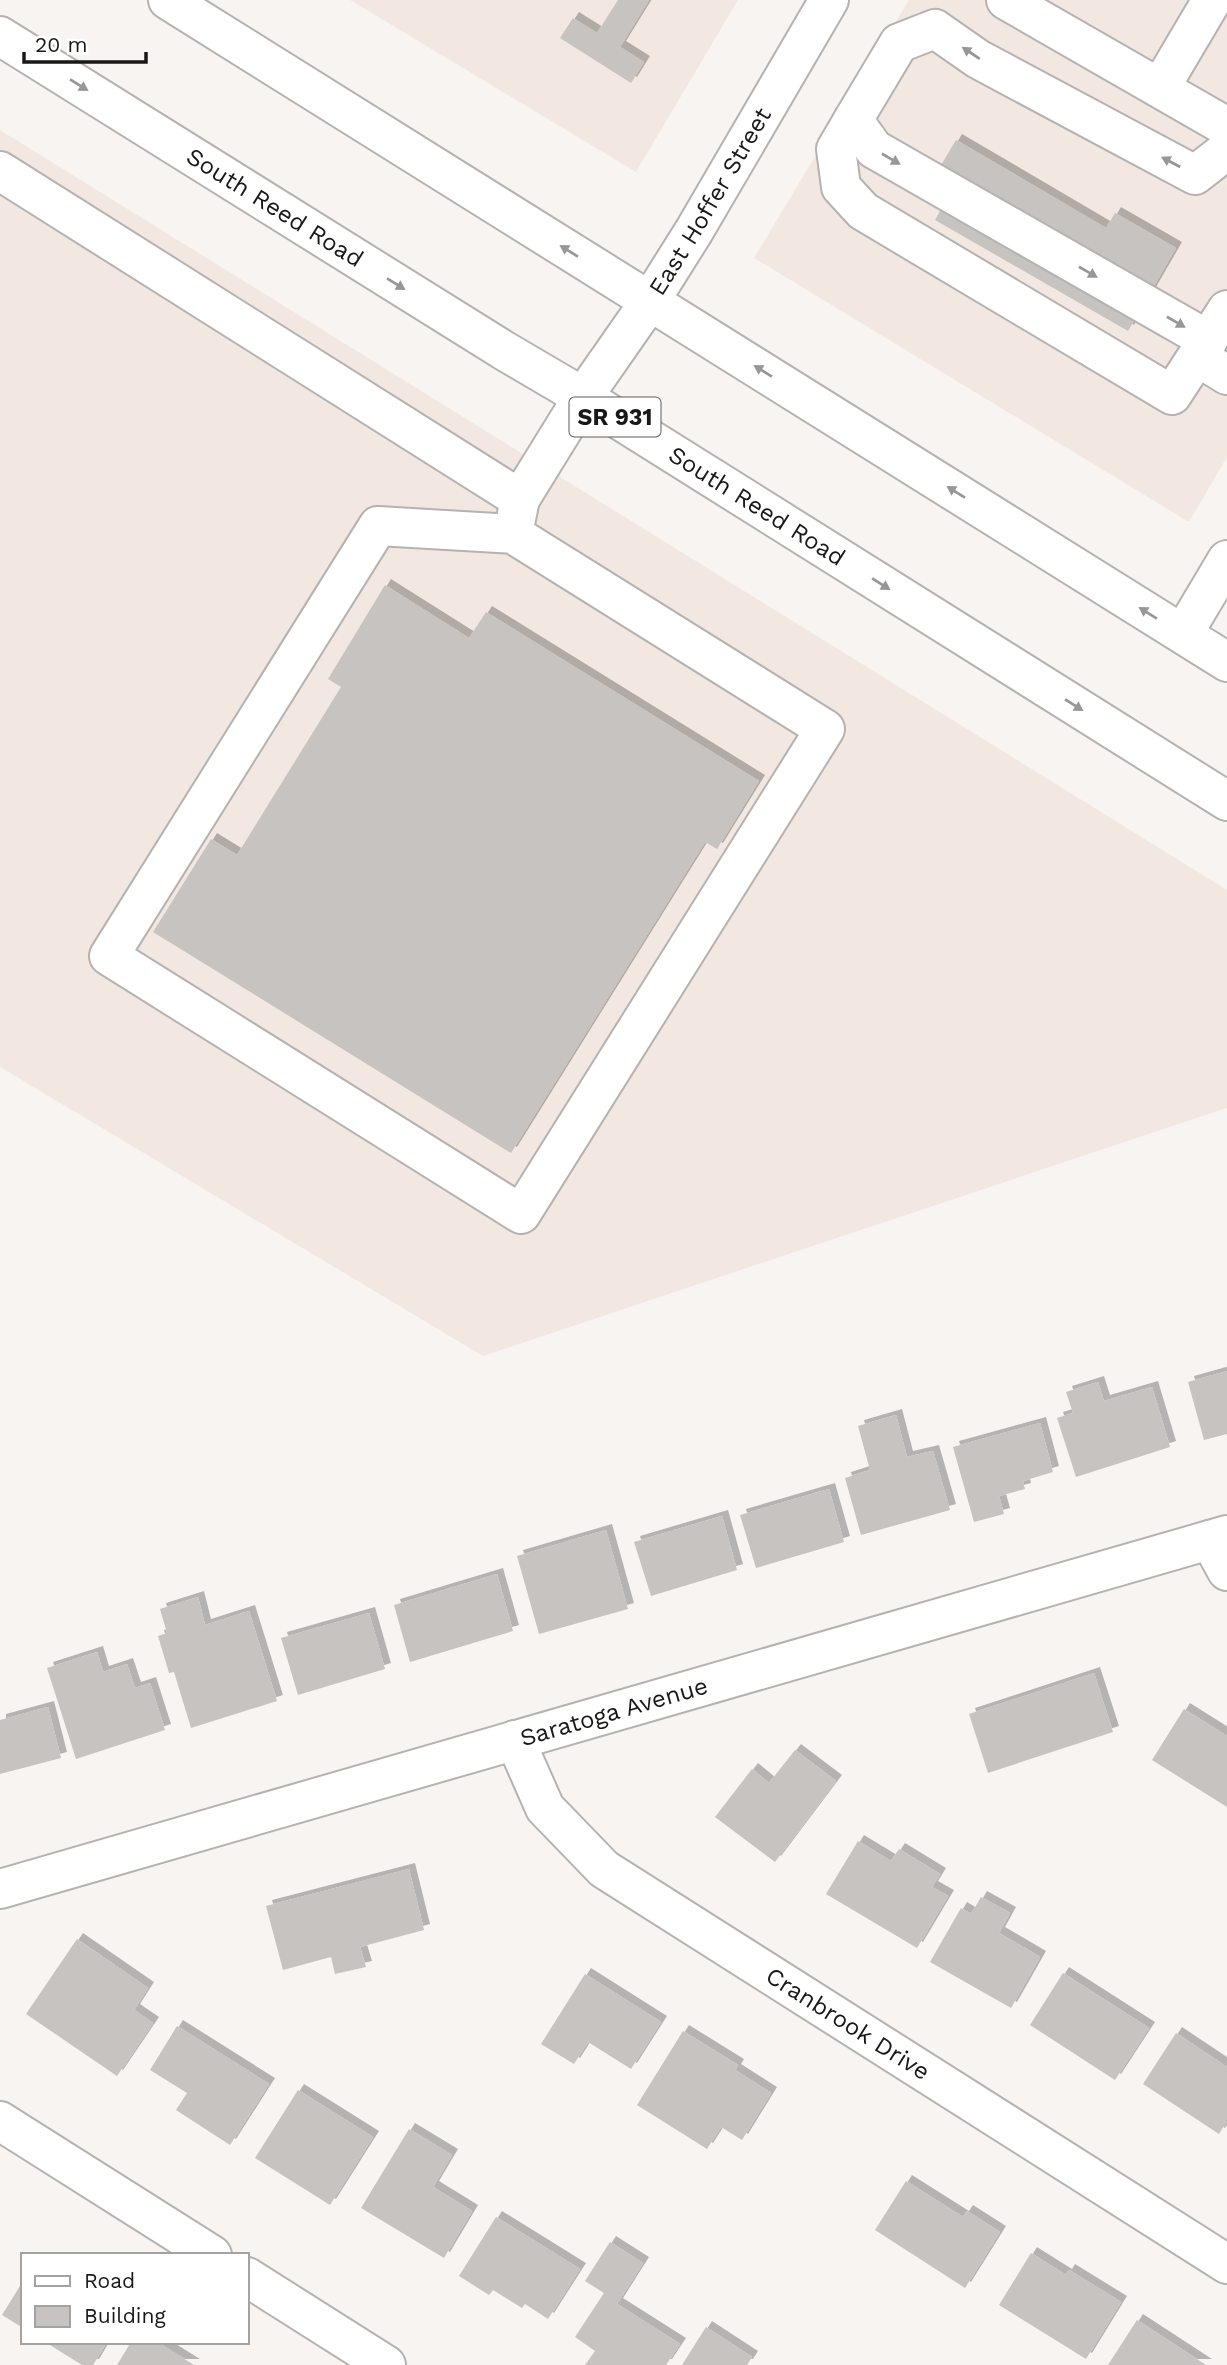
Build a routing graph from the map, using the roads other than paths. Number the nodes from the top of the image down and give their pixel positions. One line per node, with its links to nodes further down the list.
1 (168, 0): 11 (street, one-way to 1)
2 (829, 0): 11 (street, East Hoffer Street)
3 (1006, 0): 6 (street)
4 (1202, 4): 6 (street)
5 (0, 36): 13 (street, South Reed Road / SR 931, one-way to 13)
6 (1160, 88): 8 (street)
7 (853, 120): 9 (street, one-way to 7); 12 (street, one-way to 12); 12 (street)
8 (1227, 127)
9 (1227, 150)
10 (0, 171): 14 (street)
11 (650, 301): 13 (street, East Hoffer Street); 16 (street, one-way to 11)
12 (1215, 346)
13 (583, 397): 14 (street, East Hoffer Street); 18 (street, South Reed Road / SR 931, one-way to 18)
14 (516, 517): 14 (street)
15 (1227, 560): 16 (street)
16 (1183, 634): 17 (street)
17 (1227, 662)
18 (1227, 802)
19 (1221, 1549): 20 (street, Saratoga Avenue)
20 (515, 1740): 21 (street, Saratoga Avenue); 24 (street, Cranbrook Drive)
21 (0, 1889)
22 (0, 2121): 23 (street)
23 (209, 2253)
24 (1227, 2263)
25 (248, 2278): 26 (street)
26 (386, 2365)

